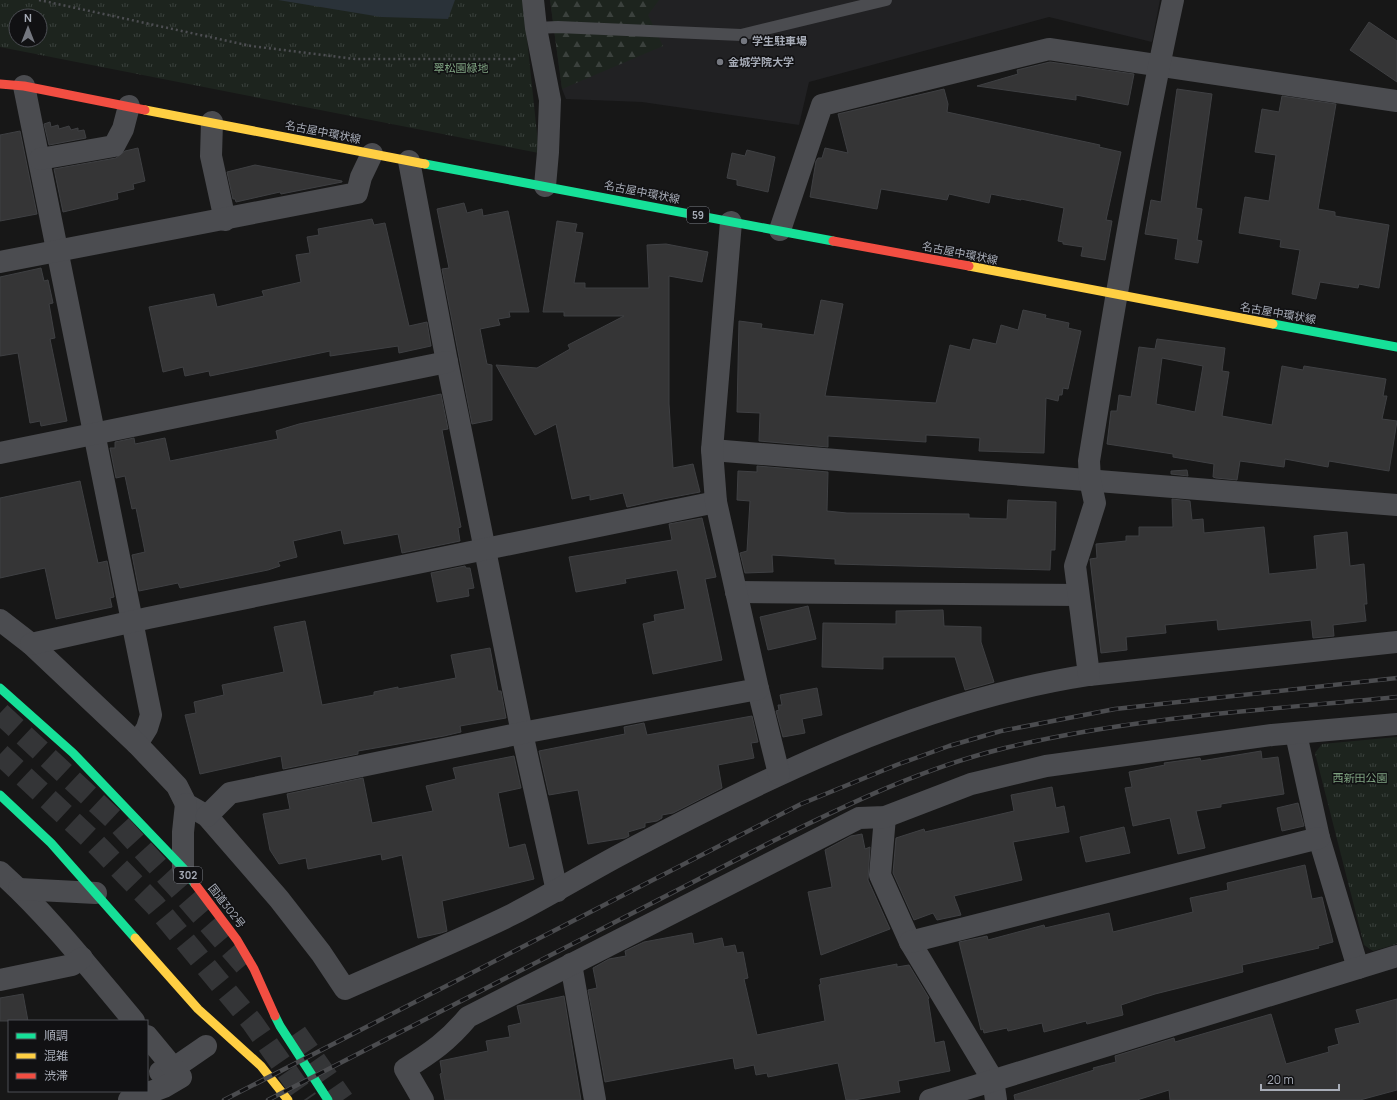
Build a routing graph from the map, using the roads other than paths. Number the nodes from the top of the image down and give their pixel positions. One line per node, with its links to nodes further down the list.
1 (533, 0): 4 (street)
2 (886, 0): 4 (lane)
3 (1173, 0): 5 (street)
4 (536, 28): 14 (street)
5 (1159, 66): 8 (street); 17 (street); 20 (street)
6 (0, 84): 7 (main road, 名古屋中環状線 / 59)
7 (24, 86): 9 (main road, 名古屋中環状線 / 59); 12 (street)
8 (1397, 101)
9 (129, 106): 10 (main road, 名古屋中環状線 / 59); 12 (street)
10 (212, 122): 11 (main road, 名古屋中環状線 / 59); 15 (street)
11 (372, 154): 13 (main road, 名古屋中環状線 / 59); 15 (street)
12 (40, 159): 18 (street)
13 (409, 161): 14 (main road, 名古屋中環状線 / 59); 22 (street)
14 (545, 186): 16 (main road, 名古屋中環状線 / 59)
15 (225, 220): 18 (street)
16 (731, 222): 17 (main road, 名古屋中環状線 / 59); 24 (street)
17 (780, 230): 20 (main road, 名古屋中環状線 / 59)
18 (56, 251): 19 (street); 23 (street)
19 (0, 262)
20 (1116, 295): 21 (main road, 名古屋中環状線 / 59); 26 (street)
21 (1397, 347)
22 (447, 362): 23 (street); 29 (street)
23 (94, 434): 25 (street); 33 (street)
24 (712, 450): 26 (street); 27 (street)
25 (0, 453)
26 (1090, 480): 28 (street); 31 (street)
27 (716, 502): 29 (street); 30 (street)
28 (1397, 505)
29 (485, 548): 33 (street); 40 (street)
30 (736, 592): 31 (street); 38 (street)
31 (1078, 595): 36 (street)
32 (0, 620): 35 (street)
33 (132, 621): 35 (street); 42 (street)
34 (1397, 642): 36 (street)
35 (31, 644): 42 (street)
36 (1089, 675): 43 (street)
37 (0, 688): 49 (main road, 国道302号 / 302)
38 (758, 689): 40 (street); 43 (street)
39 (1397, 724): 41 (street)
40 (522, 733): 46 (street); 52 (street)
41 (1296, 734): 47 (street); 48 (street)
42 (137, 744): 45 (street)
43 (779, 774): 52 (street)
44 (0, 796): 53 (main road)
45 (186, 804): 46 (street); 49 (street)
46 (207, 816): 52 (street)
47 (885, 817): 54 (street); 57 (street)
48 (1319, 838): 54 (street); 58 (street)
49 (183, 868): 67 (main road, 国道302号 / 302)
50 (0, 872): 51 (street)
51 (19, 889): 53 (street); 56 (street)
52 (557, 890)
53 (96, 893): 66 (main road)
54 (910, 942): 64 (street)
55 (1397, 956): 58 (street)
56 (82, 958): 59 (street); 60 (street)
57 (571, 964): 68 (street); 69 (street)
58 (1358, 968): 64 (street)
59 (0, 980)
60 (133, 1020)
61 (148, 1038): 63 (street)
62 (206, 1046): 63 (street)
63 (167, 1070): 65 (street)
64 (994, 1090): 70 (street)
65 (129, 1100)
66 (288, 1100)
67 (328, 1100)
68 (424, 1100)
69 (595, 1100)
70 (930, 1100)

